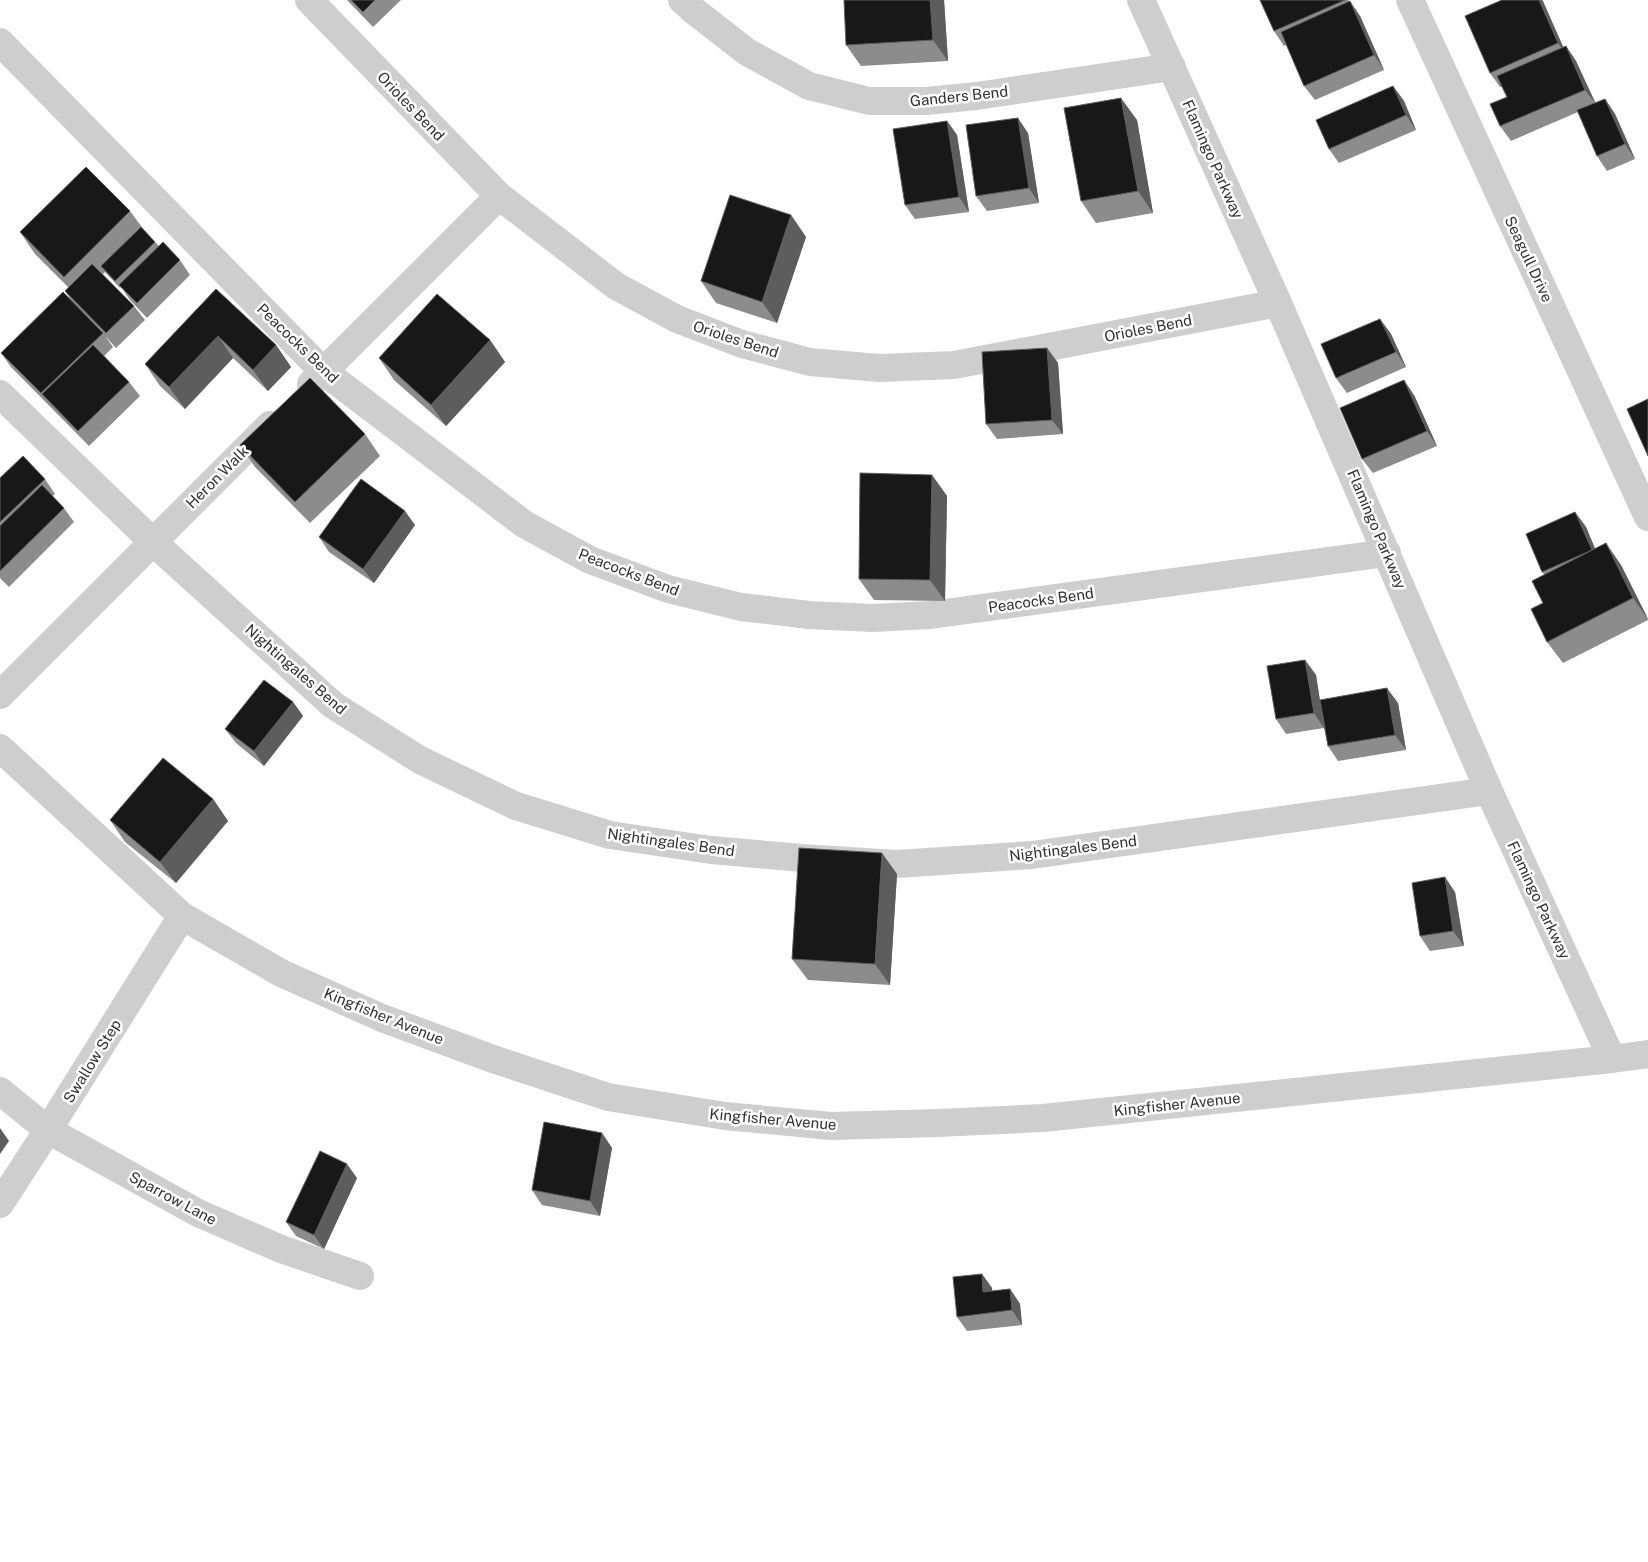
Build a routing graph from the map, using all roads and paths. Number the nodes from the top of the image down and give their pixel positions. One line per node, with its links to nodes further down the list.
1 (308, 0): 7 (street, Orioles Bend)
2 (682, 0): 6 (street, Ganders Bend)
3 (1141, 0): 6 (street, Flamingo Parkway)
4 (1410, 0): 11 (street, Seagull Drive)
5 (0, 42): 9 (street, Peacocks Bend)
6 (1172, 67): 8 (street, Flamingo Parkway)
7 (499, 196): 8 (street, Orioles Bend); 9 (street, Heron Walk)
8 (1278, 303): 13 (street, Flamingo Parkway)
9 (323, 371): 12 (street, Heron Walk); 13 (street, Peacocks Bend)
10 (0, 394): 12 (street, Nightingales Bend)
11 (1648, 517)
12 (153, 542): 14 (street, Heron Walk); 16 (street, Nightingales Bend)
13 (1387, 553): 16 (street, Flamingo Parkway)
14 (0, 695)
15 (0, 748): 17 (street, Kingfisher Avenue)
16 (1488, 791): 19 (street, Flamingo Parkway)
17 (182, 916): 19 (street, Kingfisher Avenue); 21 (street, Swallow Step)
18 (1648, 1054): 19 (street, Kingfisher Avenue)
19 (1612, 1059)
20 (0, 1091): 21 (street, Sparrow Lane)
21 (48, 1130): 22 (street, Swallow Step); 23 (street, Sparrow Lane)
22 (0, 1204)
23 (360, 1276)

